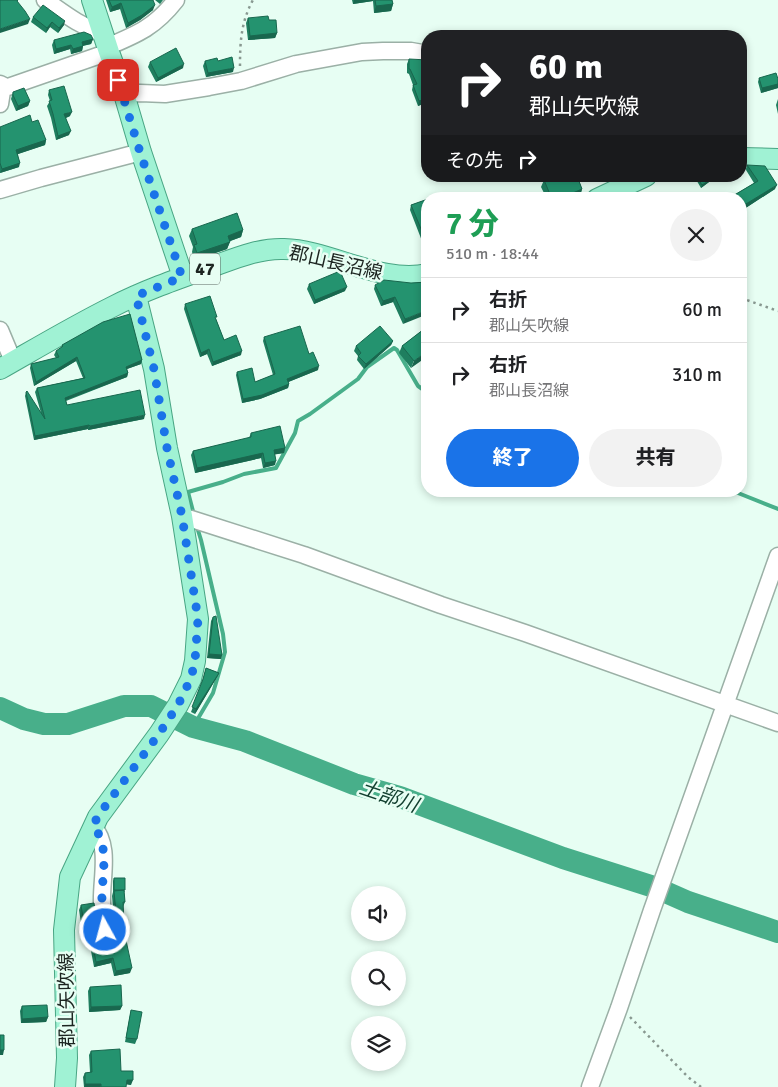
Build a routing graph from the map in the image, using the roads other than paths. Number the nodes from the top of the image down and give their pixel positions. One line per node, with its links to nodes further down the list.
1 (46, 0): 4 (street)
2 (92, 0): 4 (main road)
3 (176, 0): 4 (street)
4 (106, 44): 6 (street); 7 (main road)
5 (421, 53): 7 (street)
6 (2, 85): 8 (street)
7 (124, 94): 9 (main road)
8 (0, 104)
9 (140, 152): 13 (street); 16 (main road)
10 (747, 158): 11 (main road)
11 (778, 159)
12 (633, 182): 14 (main road)
13 (0, 190)
14 (612, 192)
15 (421, 275): 16 (main road, 郡山長沼線 / 47)
16 (182, 277): 17 (main road, 郡山長沼線 / 47)
17 (136, 296): 19 (main road, 郡山長沼線 / 47); 20 (main road, 郡山矢吹線)
18 (0, 330): 19 (street)
19 (7, 365)
20 (182, 516): 22 (street); 24 (main road, 郡山矢吹線)
21 (778, 556): 22 (street)
22 (725, 705): 23 (street); 27 (street)
23 (778, 723)
24 (93, 826): 25 (street); 26 (main road, 郡山矢吹線)
25 (105, 930)
26 (65, 1087)
27 (590, 1087)

